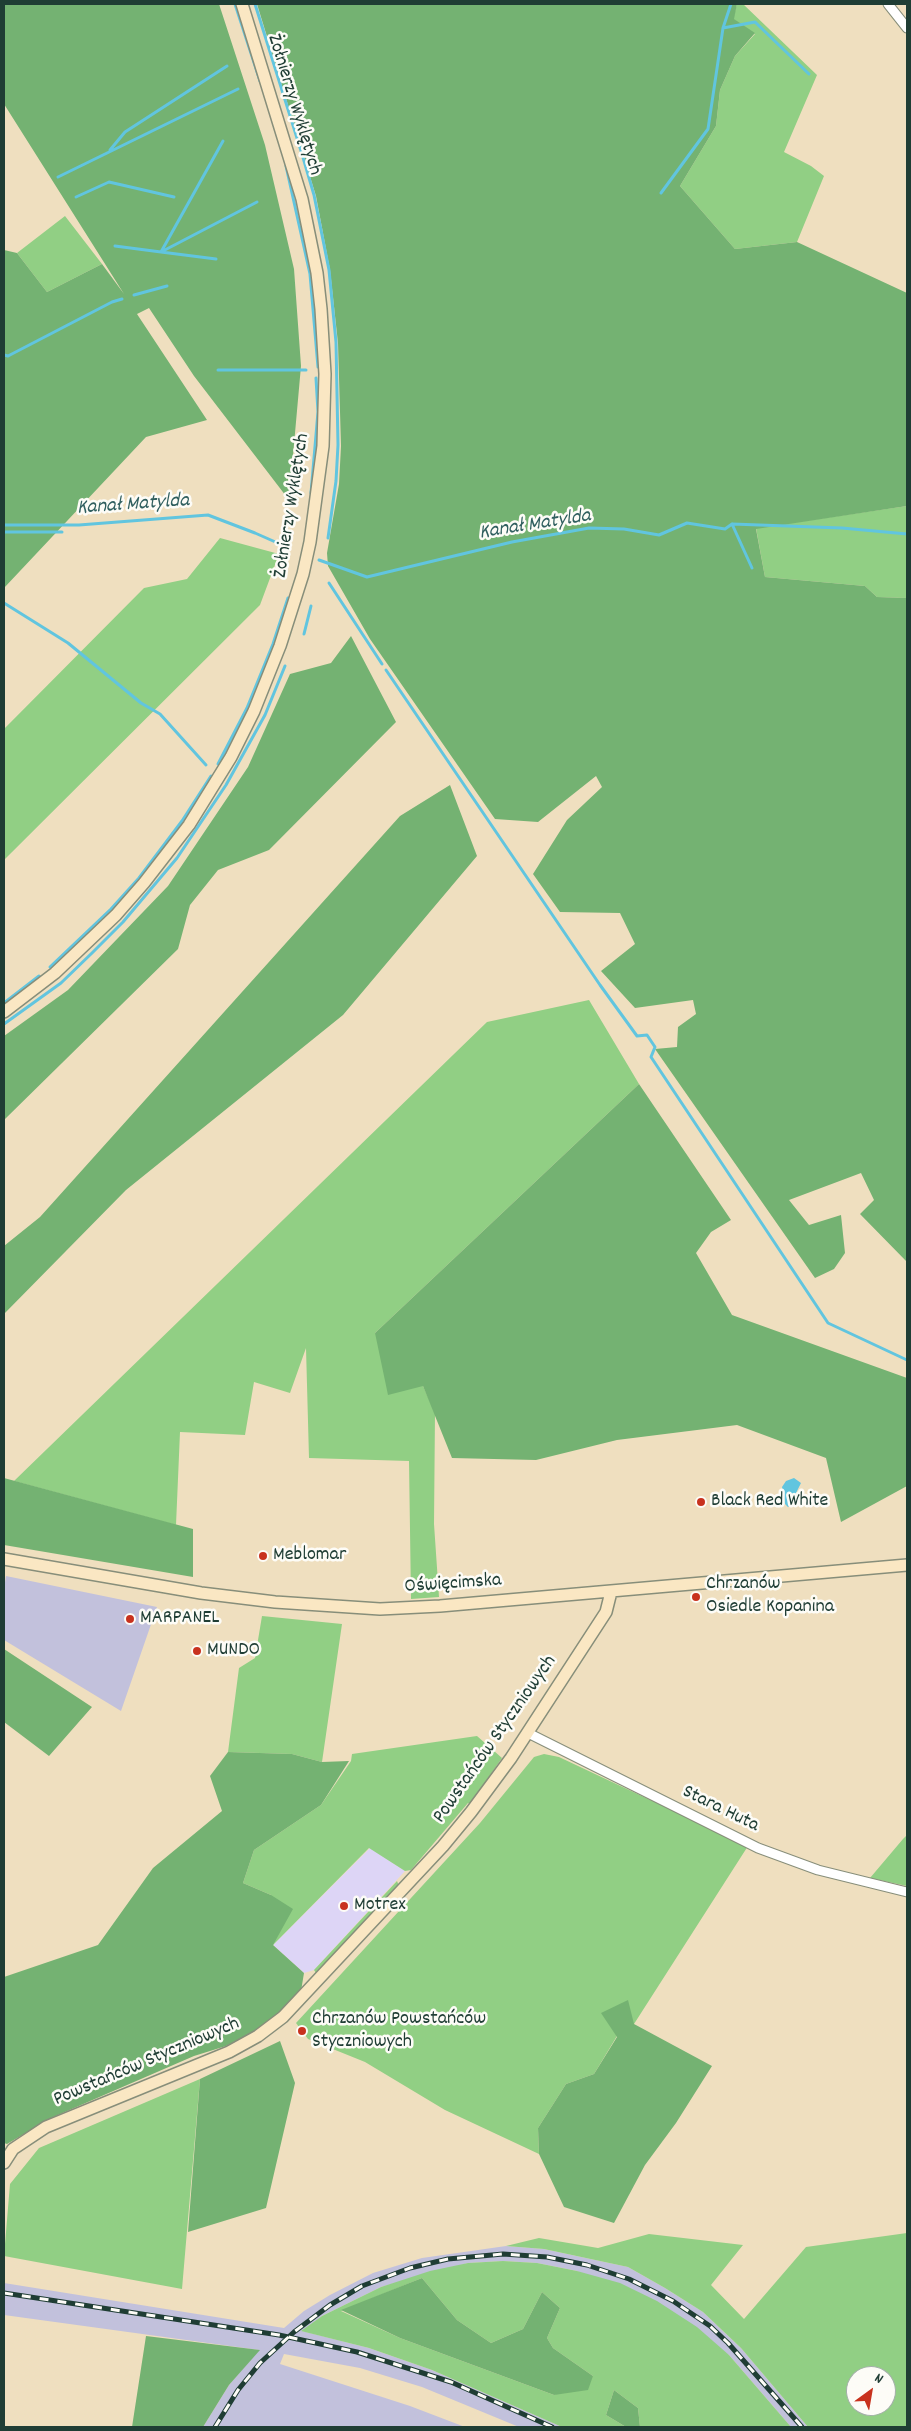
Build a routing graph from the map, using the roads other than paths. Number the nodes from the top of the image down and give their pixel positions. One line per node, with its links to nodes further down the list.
1 (242, 4): 4 (street, Żołnierzy Wyklętych)
2 (888, 4): 3 (street)
3 (907, 28)
4 (4, 1012)
5 (4, 1559): 7 (street, Oświęcimska)
6 (907, 1565): 7 (street, Oświęcimska)
7 (611, 1592): 8 (street, Powstańców Styczniowych)
8 (528, 1733): 9 (street, Stara Huta); 10 (street, Powstańców Styczniowych)
9 (907, 1892)
10 (4, 2163)

